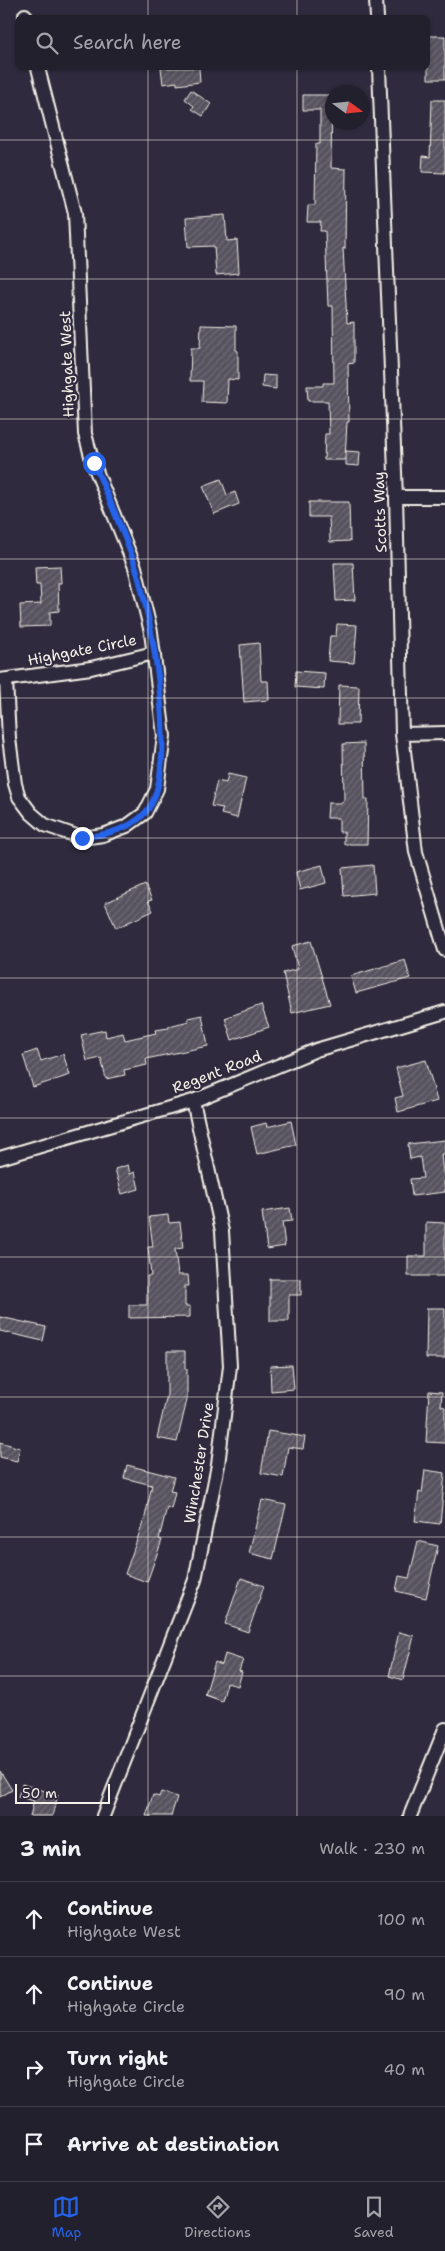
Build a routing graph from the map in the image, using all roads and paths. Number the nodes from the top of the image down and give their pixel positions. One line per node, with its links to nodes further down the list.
1 (376, 0): 2 (street)
2 (377, 15)
3 (39, 70): 7 (street, Highgate West)
4 (379, 70): 5 (street, Scotts Way)
5 (396, 497): 6 (street); 10 (street, Scotts Way)
6 (445, 497)
7 (154, 653): 8 (street, Highgate Circle); 8 (street, Highgate Circle)
8 (3, 680)
9 (445, 733): 10 (street)
10 (402, 734): 11 (street, Scotts Way)
11 (445, 950)
12 (445, 1012): 13 (street, Regent Road)
13 (193, 1101): 14 (street, Regent Road); 16 (street, Winchester Drive)
14 (0, 1158)
15 (445, 1729): 17 (street)
16 (103, 1816)
17 (410, 1816)

